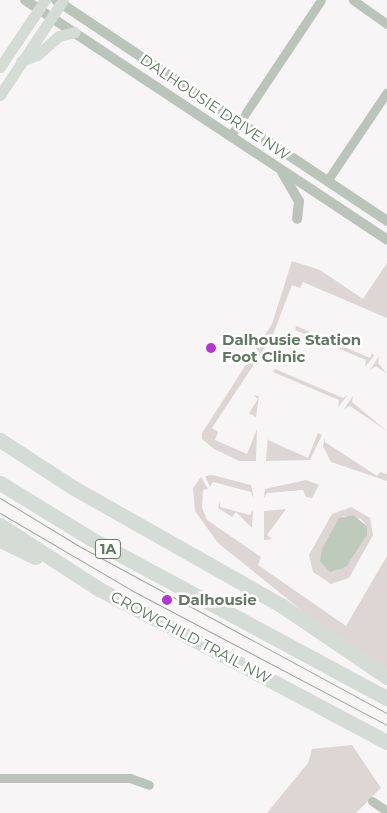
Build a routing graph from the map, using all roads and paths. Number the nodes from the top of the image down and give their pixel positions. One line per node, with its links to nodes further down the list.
1 (25, 0): 5 (street, DALHOUSIE DRIVE NW)
2 (321, 0): 13 (street)
3 (353, 0): 7 (street)
4 (60, 1): 6 (main road); 13 (street, DALHOUSIE DRIVE NW)
5 (42, 4): 6 (street, DALHOUSIE DRIVE NW); 10 (main road)
6 (51, 17): 8 (street, DALHOUSIE DRIVE NW); 9 (main road)
7 (387, 24)
8 (75, 32): 9 (main road); 14 (street, DALHOUSIE DRIVE NW)
9 (21, 61): 12 (main road)
10 (0, 67)
11 (387, 92): 16 (street)
12 (0, 96)
13 (239, 123): 14 (street); 16 (street, DALHOUSIE DRIVE NW)
14 (231, 136): 15 (street, DALHOUSIE DRIVE NW)
15 (279, 167): 17 (street); 19 (street, DALHOUSIE DRIVE NW)
16 (327, 181): 18 (street, DALHOUSIE DRIVE NW)
17 (297, 219)
18 (387, 221)
19 (387, 240)
20 (0, 440): 25 (highway)
21 (0, 484): 26 (highway, 1A)
22 (0, 525): 24 (highway, CROWCHILD TRAIL NW / 1A)
23 (0, 540): 24 (highway)
24 (99, 589): 27 (highway, CROWCHILD TRAIL NW / 1A)
25 (387, 677)
26 (387, 698)
27 (387, 742)
28 (0, 778): 29 (street)
29 (149, 786)
30 (372, 801): 31 (street)
31 (387, 811)

